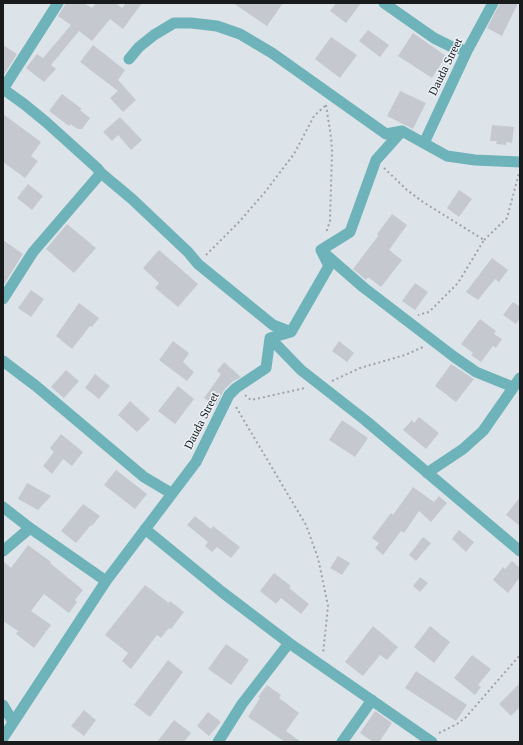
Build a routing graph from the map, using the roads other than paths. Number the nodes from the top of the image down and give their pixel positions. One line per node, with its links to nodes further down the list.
1 (58, 3): 6 (street)
2 (384, 3): 4 (street)
3 (493, 3): 4 (street, Dauda Street)
4 (467, 51): 8 (street, Dauda Street)
5 (130, 59): 7 (street)
6 (3, 89): 10 (street)
7 (402, 131): 8 (street); 11 (street)
8 (424, 143): 9 (street)
9 (520, 162)
10 (101, 173): 12 (street); 13 (street)
11 (323, 249): 13 (street); 17 (street)
12 (3, 299)
13 (291, 332): 14 (street)
14 (270, 338): 18 (street); 19 (street, Dauda Street)
15 (3, 361): 19 (street)
16 (520, 378): 17 (street)
17 (513, 387): 18 (street)
18 (427, 473): 23 (street)
19 (171, 493): 22 (street, Dauda Street)
20 (3, 507): 21 (street)
21 (30, 528): 24 (street); 25 (street)
22 (145, 529): 25 (street, Dauda Street); 26 (street)
23 (519, 549)
24 (3, 551)
25 (106, 581): 29 (street, Dauda Street)
26 (289, 643): 27 (street); 33 (street)
27 (372, 700): 31 (street); 34 (street)
28 (3, 705): 29 (street)
29 (13, 722): 30 (street, Dauda Street)
30 (3, 738): 32 (street)
31 (429, 740)
32 (8, 742)
33 (218, 742)
34 (342, 742)

